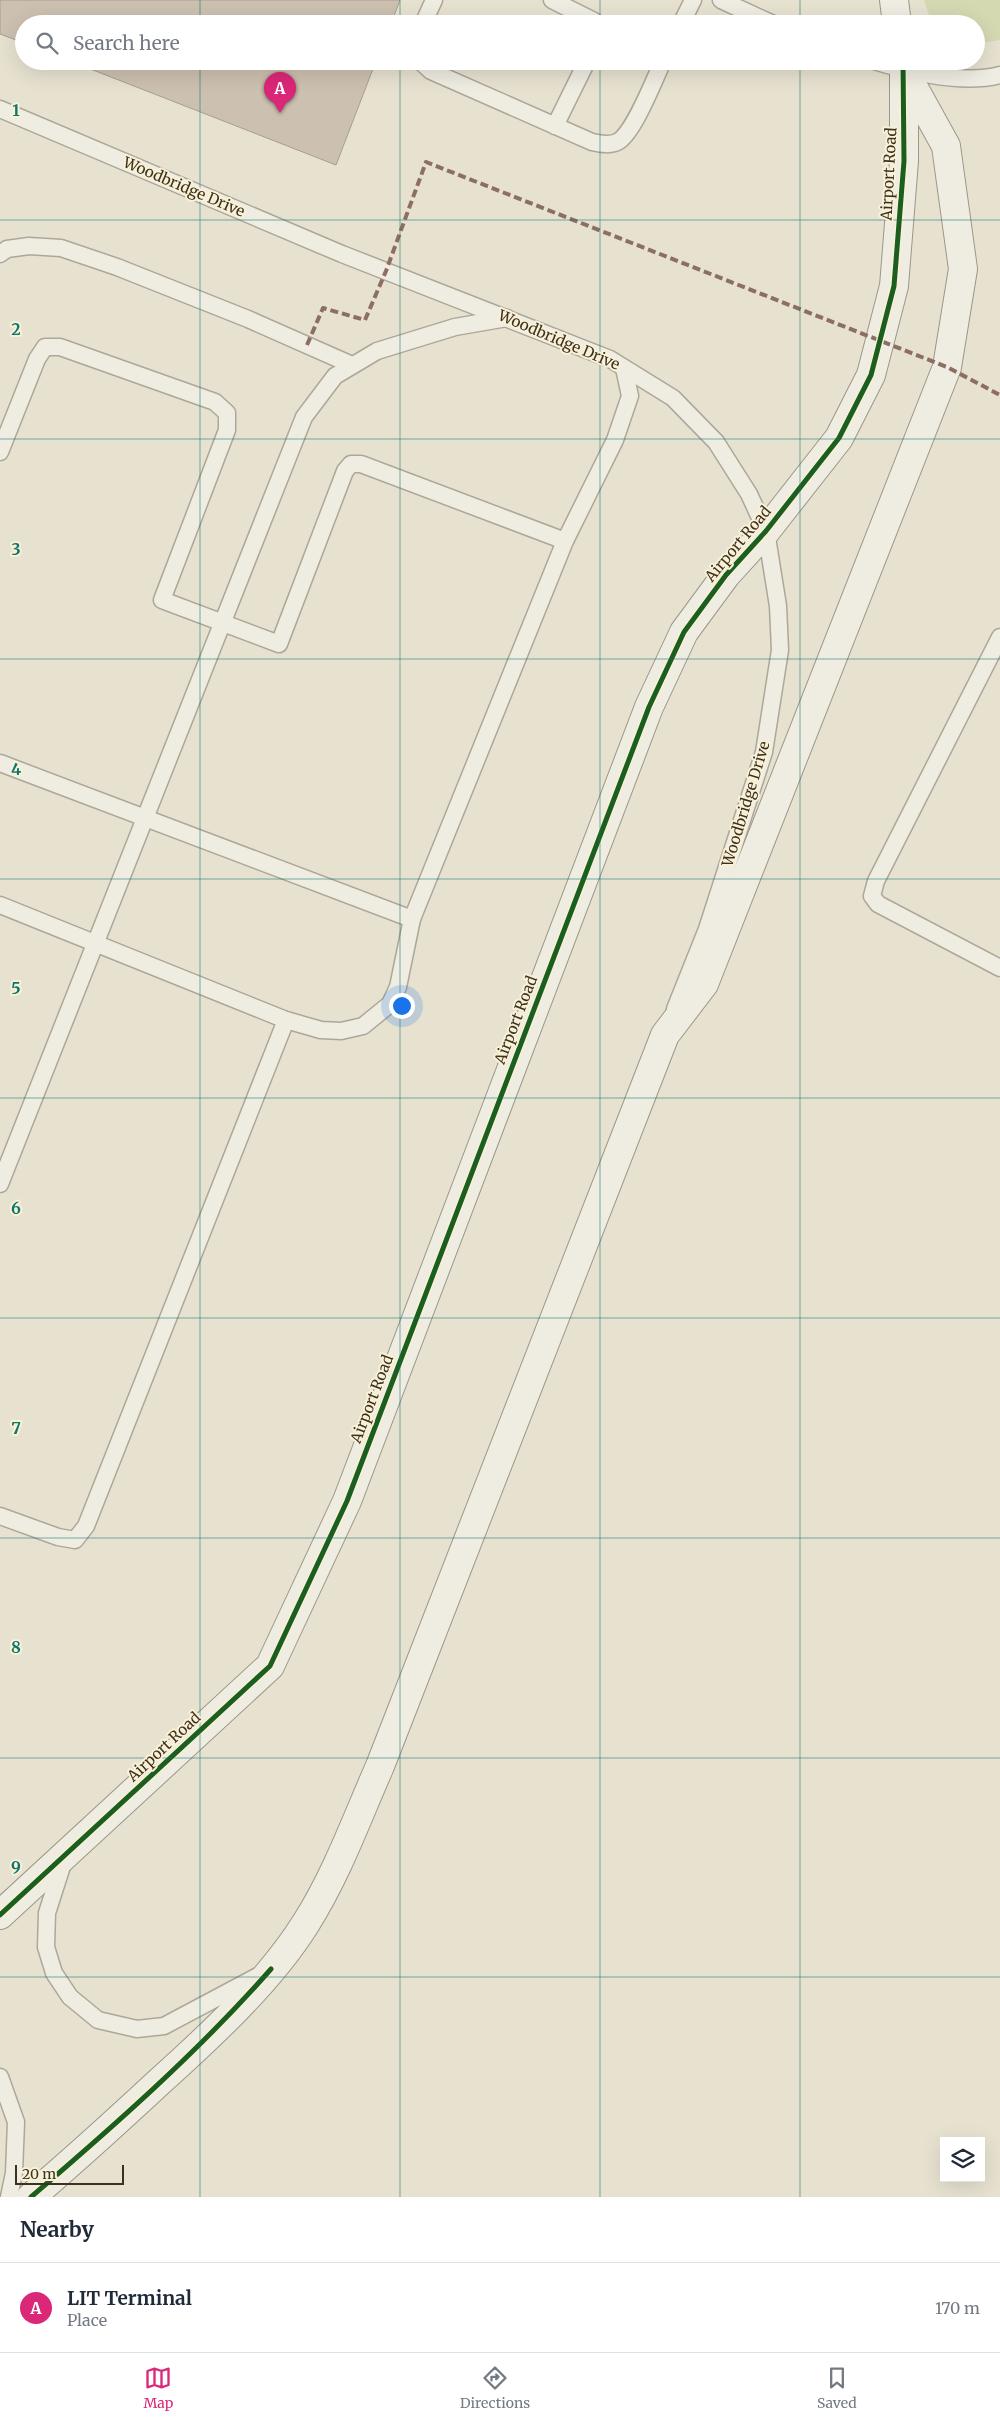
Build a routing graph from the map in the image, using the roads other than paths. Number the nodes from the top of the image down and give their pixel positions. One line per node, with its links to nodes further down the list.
1 (434, 0): 6 (lane)
2 (552, 0): 7 (lane)
3 (692, 0): 8 (lane)
4 (721, 0): 9 (lane)
5 (894, 0): 10 (main road)
6 (427, 15)
7 (582, 15)
8 (685, 15)
9 (754, 15)
10 (896, 15)
11 (430, 70): 19 (lane)
12 (583, 70): 19 (lane)
13 (659, 70): 19 (lane)
14 (904, 70): 25 (main road, Airport Road)
15 (906, 70): 36 (main road)
16 (923, 70): 17 (lane)
17 (1000, 75)
18 (0, 109): 21 (lane, Woodbridge Drive)
19 (555, 126)
20 (0, 254): 22 (lane)
21 (507, 318): 22 (lane); 23 (lane, Woodbridge Drive)
22 (352, 365): 27 (lane)
23 (624, 368): 25 (lane, Woodbridge Drive); 26 (lane)
24 (0, 452): 27 (lane)
25 (766, 532): 36 (lane, Woodbridge Drive); 39 (main road, Airport Road)
26 (565, 541): 27 (lane); 32 (lane)
27 (223, 623): 30 (lane)
28 (1000, 637): 34 (lane)
29 (0, 762): 30 (lane)
30 (147, 817): 32 (lane); 33 (lane)
31 (0, 905): 33 (lane)
32 (412, 919): 35 (lane)
33 (96, 943): 35 (lane); 37 (lane)
34 (1000, 968)
35 (286, 1020): 38 (lane)
36 (665, 1034): 41 (main road)
37 (0, 1184)
38 (0, 1516)
39 (65, 1855): 40 (main road, Airport Road); 41 (lane)
40 (0, 1915)
41 (271, 1968): 44 (main road)
42 (0, 2076): 43 (lane)
43 (10, 2197)
44 (31, 2197)

